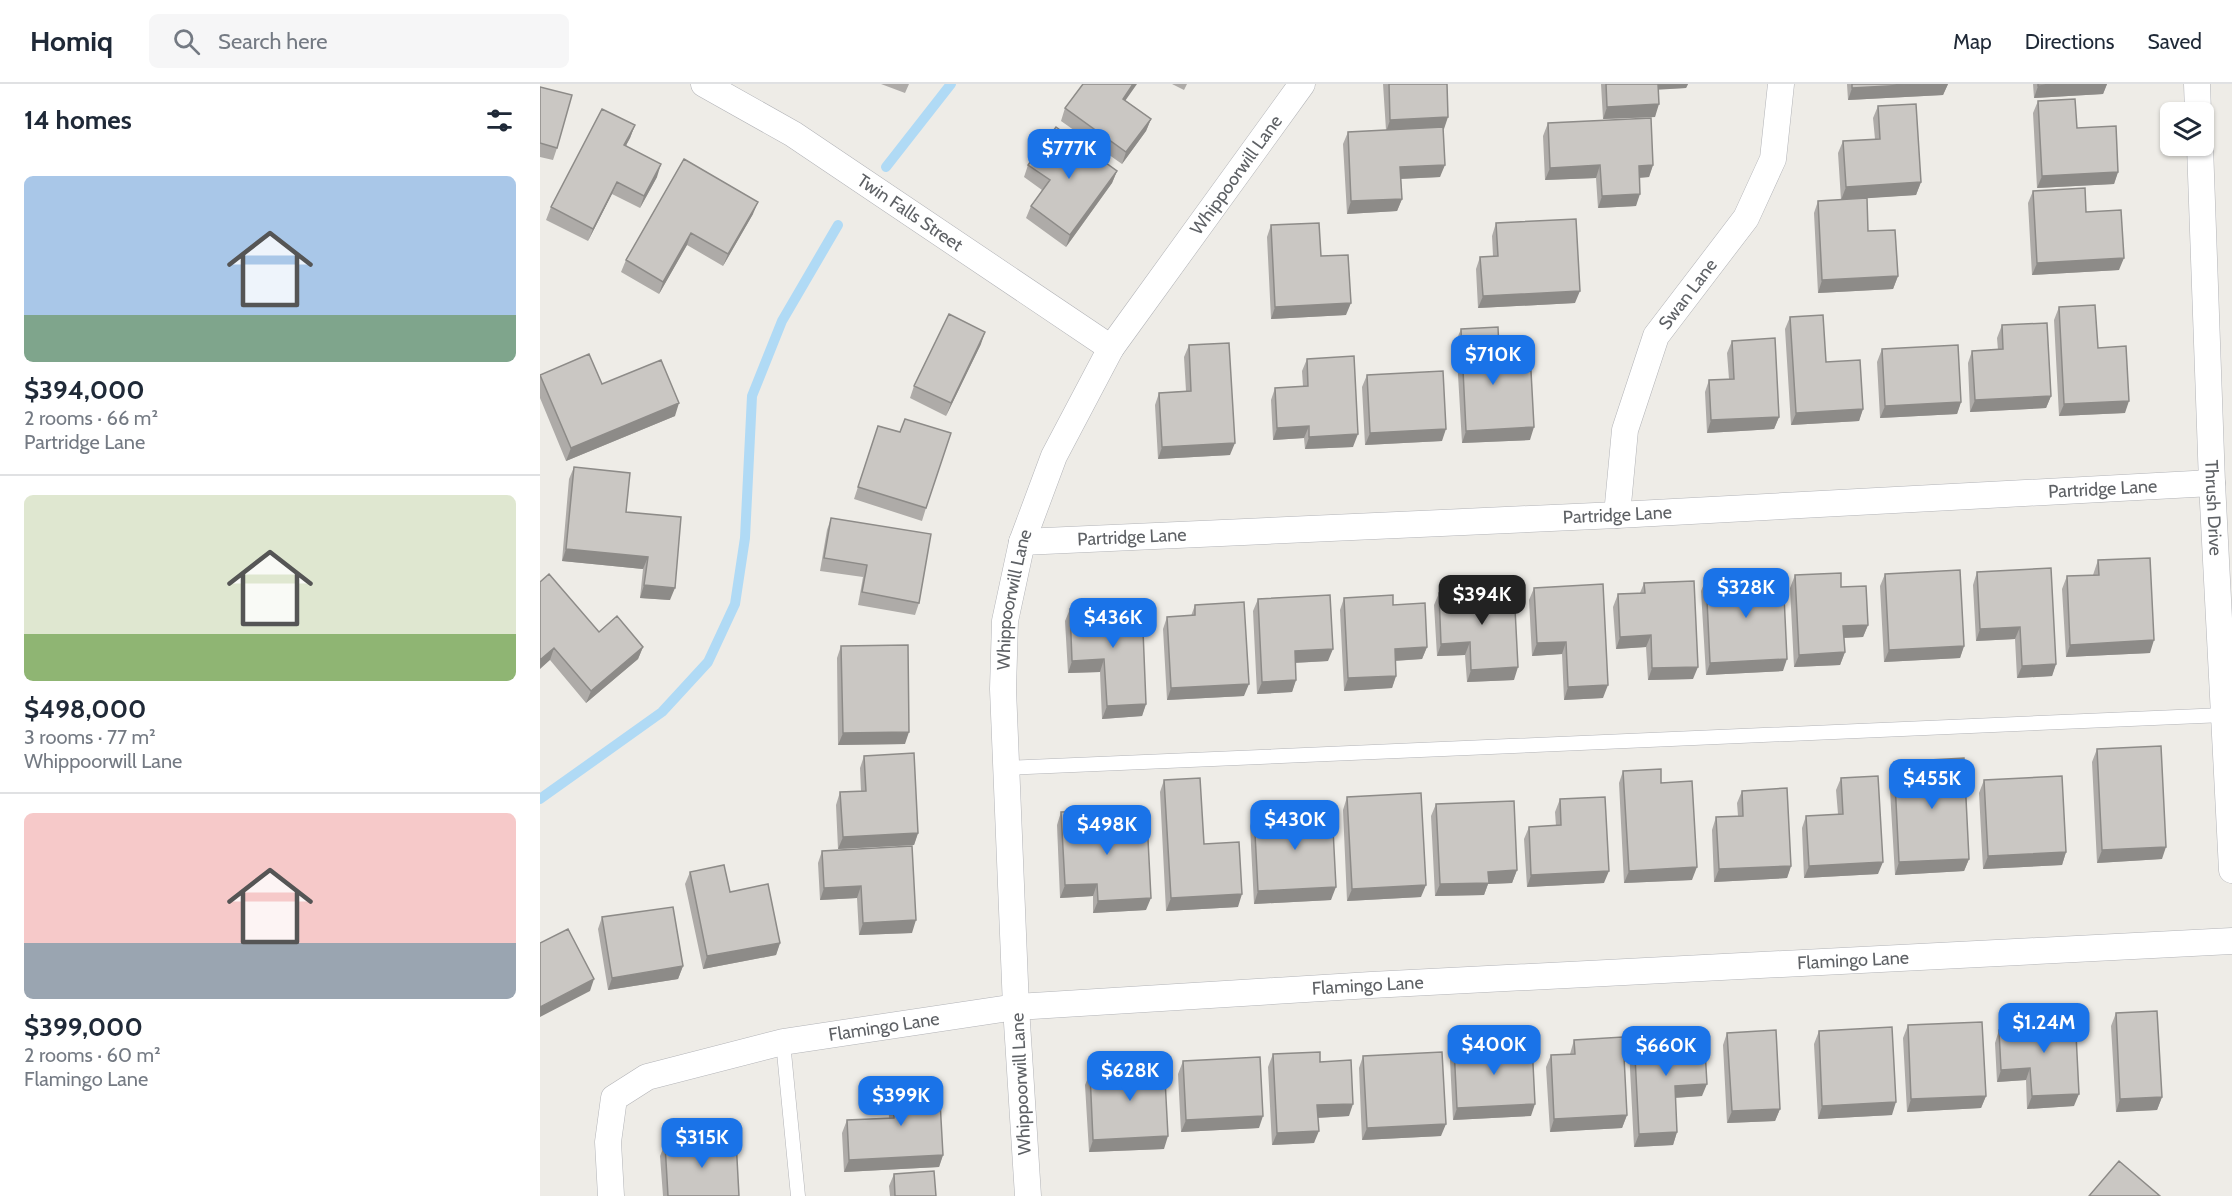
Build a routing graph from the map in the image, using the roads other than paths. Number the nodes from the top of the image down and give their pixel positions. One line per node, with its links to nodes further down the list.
1 (704, 84): 7 (street, Twin Falls Street)
2 (1302, 84): 7 (street, Whippoorwill Lane)
3 (1781, 84): 9 (street, Swan Lane)
4 (2197, 84): 5 (street)
5 (2198, 102)
6 (2200, 156): 8 (street, Thrush Drive)
7 (1111, 348): 10 (street, Whippoorwill Lane)
8 (2212, 483): 9 (street, Partridge Lane); 11 (street, Thrush Drive)
9 (1617, 515): 10 (street, Partridge Lane)
10 (1022, 542): 12 (street, Whippoorwill Lane)
11 (2224, 715): 12 (lane); 13 (street, Thrush Drive)
12 (1006, 768): 15 (street, Whippoorwill Lane)
13 (2232, 870)
14 (2232, 941): 15 (street, Flamingo Lane)
15 (1016, 1007): 16 (street, Flamingo Lane); 19 (street, Whippoorwill Lane)
16 (783, 1042): 17 (street, Flamingo Lane); 18 (lane)
17 (611, 1196)
18 (798, 1196)
19 (1028, 1196)

